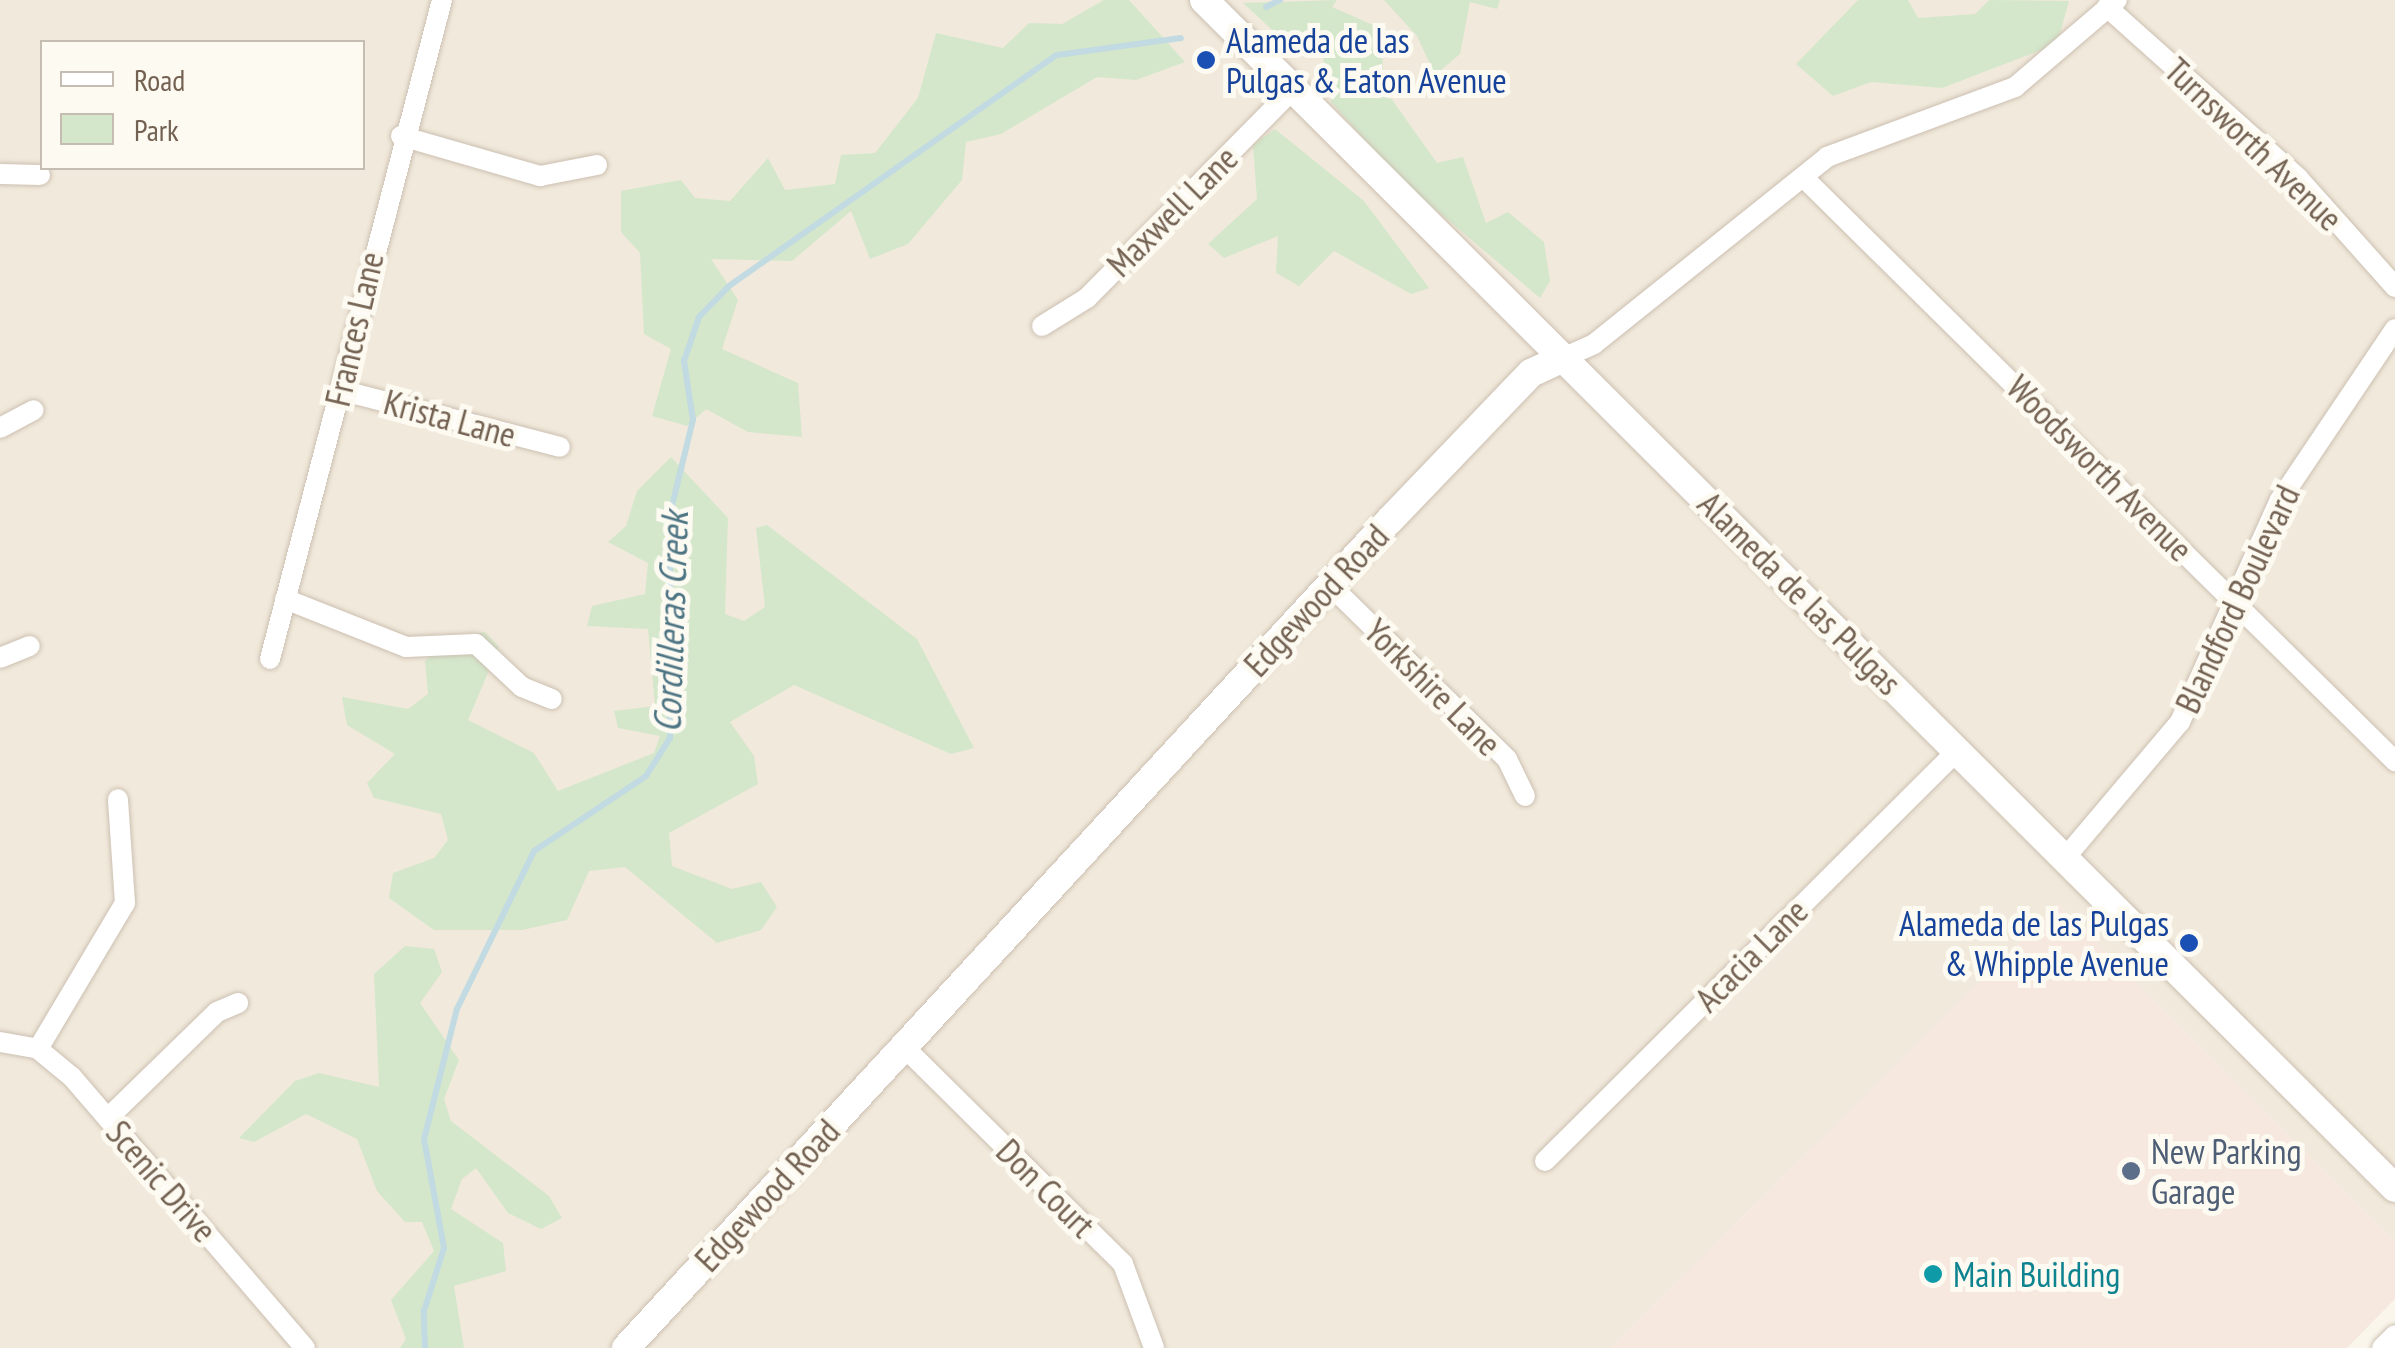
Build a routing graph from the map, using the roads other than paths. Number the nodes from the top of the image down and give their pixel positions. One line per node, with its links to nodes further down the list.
1 (442, 0): 5 (street, Frances Lane)
2 (1204, 0): 4 (main road, Alameda de las Pulgas)
3 (2112, 4): 9 (street, Edgewood Road); 10 (street, Turnsworth Avenue)
4 (1296, 87): 11 (street, Maxwell Lane); 13 (main road, Alameda de las Pulgas)
5 (400, 136): 6 (street); 14 (street, Frances Lane)
6 (598, 165)
7 (0, 174): 8 (street)
8 (40, 175)
9 (1803, 177): 13 (street, Edgewood Road); 20 (street, Woodsworth Avenue)
10 (2395, 287)
11 (1042, 326)
12 (2395, 329): 20 (street, Blandford Boulevard)
13 (1563, 358): 18 (main road, Edgewood Road); 25 (main road, Alameda de las Pulgas)
14 (340, 390): 17 (street, Krista Lane); 19 (street, Frances Lane)
15 (34, 410): 16 (street)
16 (0, 428)
17 (560, 447)
18 (1330, 585): 27 (street, Yorkshire Lane); 32 (main road, Edgewood Road)
19 (286, 599): 23 (street, Frances Lane); 24 (street)
20 (2233, 600): 26 (street, Woodsworth Avenue); 29 (street, Blandford Boulevard)
21 (30, 646): 22 (street)
22 (0, 658)
23 (270, 659)
24 (552, 699)
25 (1958, 750): 29 (main road, Alameda de las Pulgas); 35 (street, Acacia Lane)
26 (2395, 761)
27 (1526, 796)
28 (118, 798): 33 (street)
29 (2065, 858): 36 (main road, Alameda de las Pulgas)
30 (238, 1003): 34 (street)
31 (0, 1042): 33 (street)
32 (904, 1047): 39 (main road, Edgewood Road); 40 (street, Don Court)
33 (38, 1049): 34 (street, Scenic Drive)
34 (108, 1118): 38 (street, Scenic Drive)
35 (1545, 1161)
36 (2395, 1188)
37 (2395, 1334): 41 (street)
38 (305, 1348)
39 (626, 1348)
40 (1154, 1348)
41 (2382, 1348)

